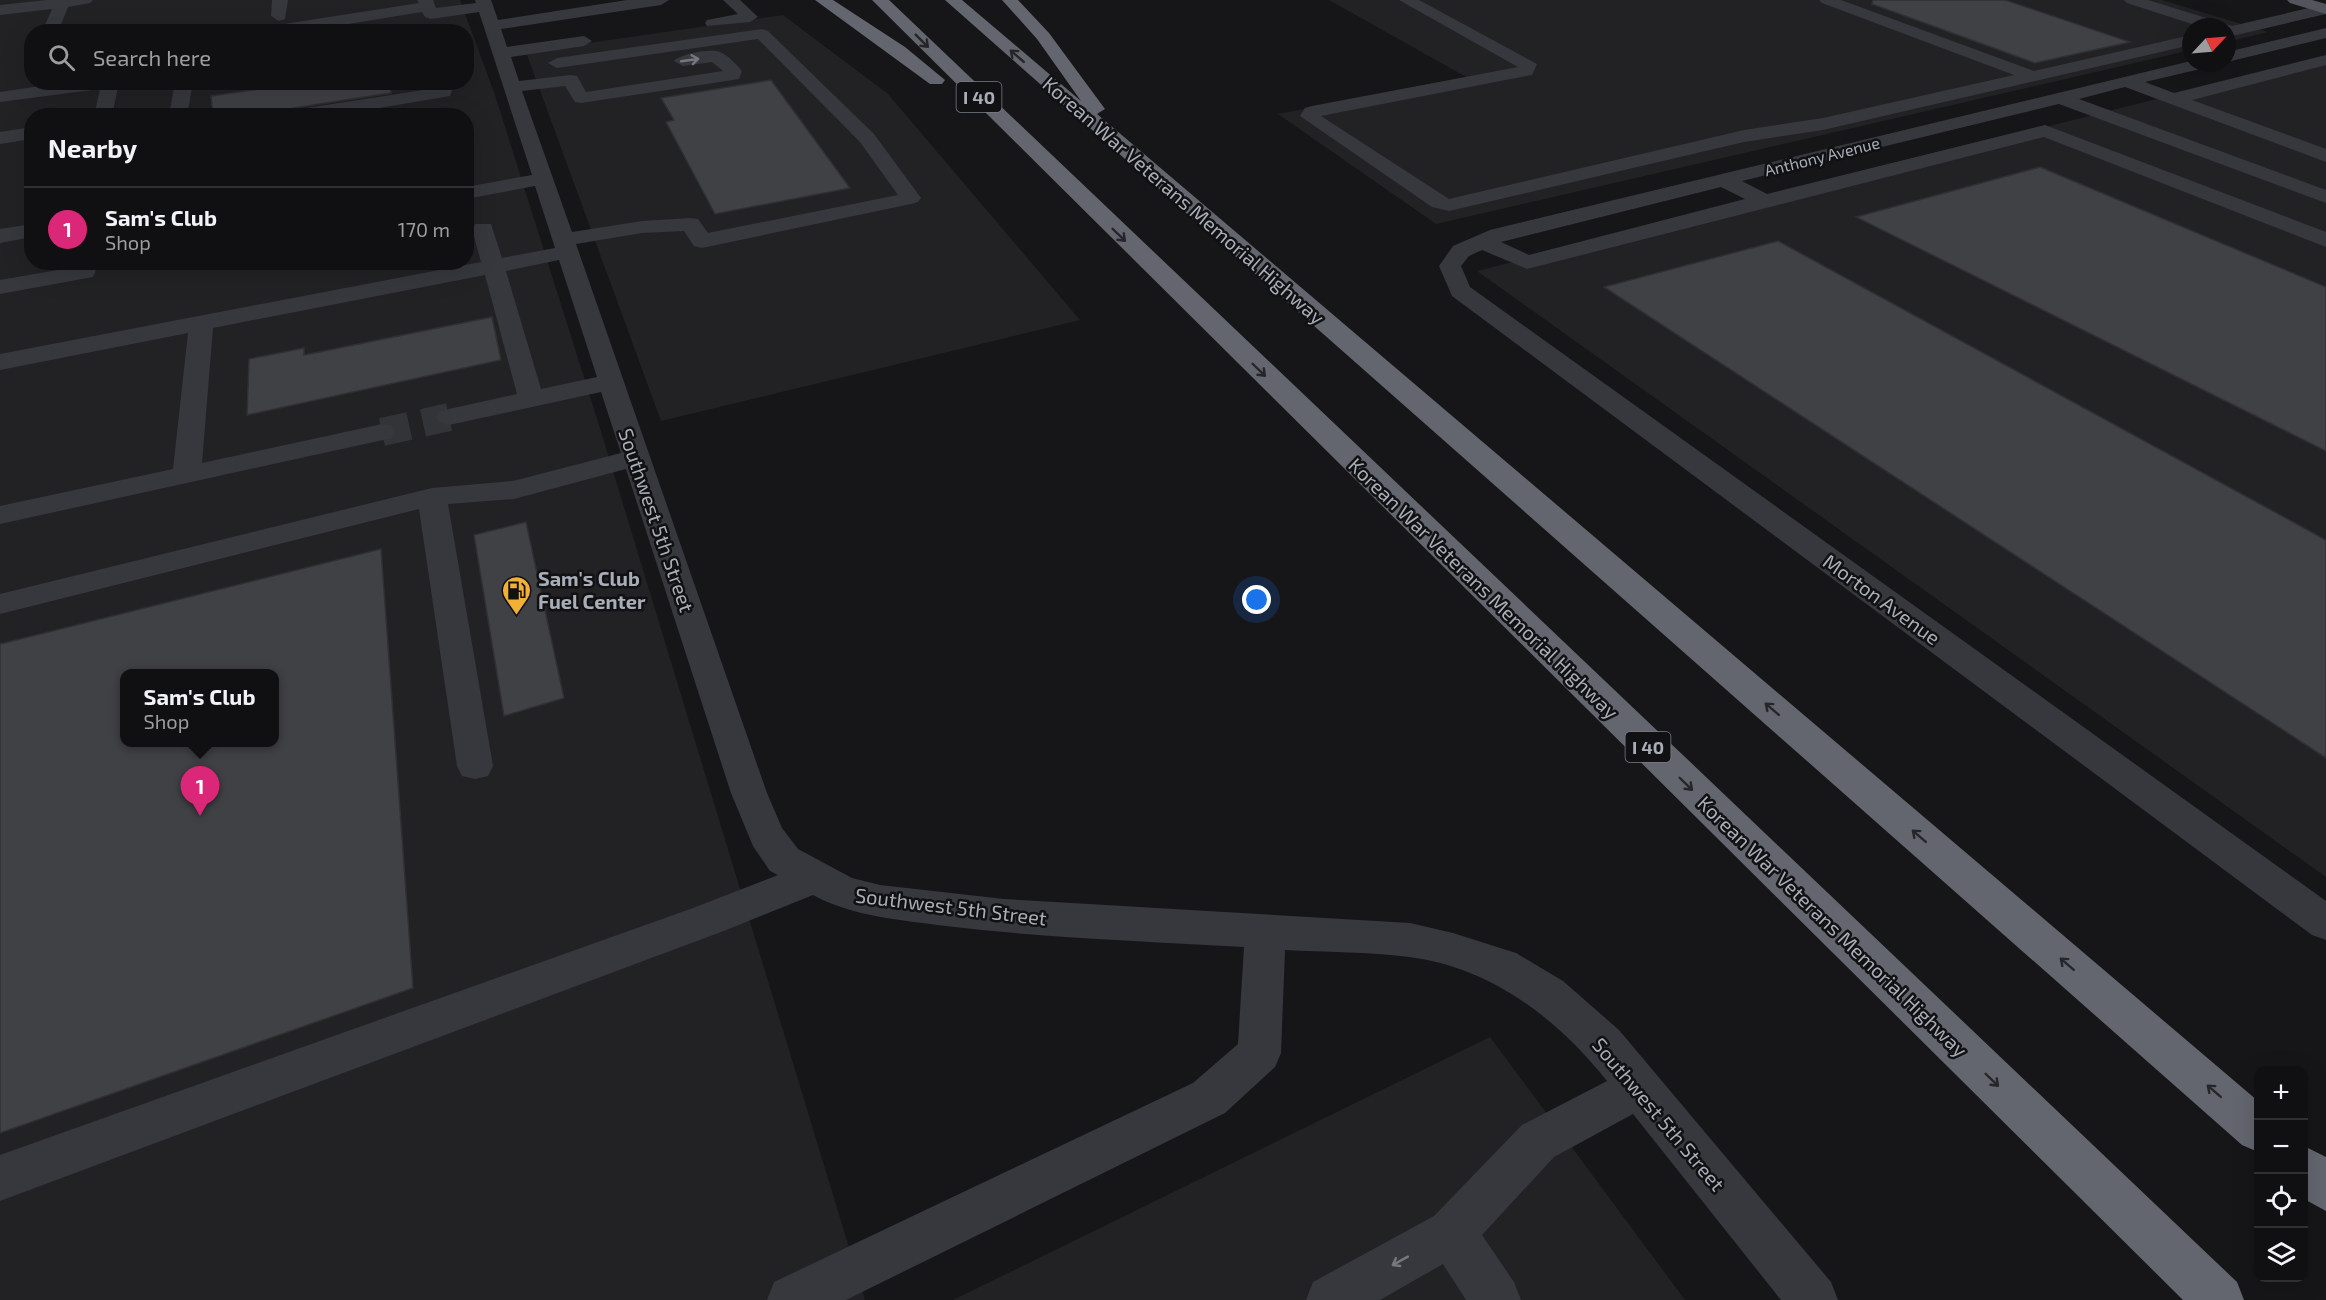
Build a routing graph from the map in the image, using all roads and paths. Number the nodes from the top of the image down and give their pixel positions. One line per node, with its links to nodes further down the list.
1 (85, 0): 14 (street)
2 (540, 0): 3 (street)
3 (591, 0)
4 (661, 0): 19 (street)
5 (731, 0): 23 (street)
6 (823, 0): 55 (highway)
7 (880, 0): 55 (highway, Korean War Veterans Memorial Highway / I 40, one-way to 55)
8 (953, 0): 50 (highway, Korean War Veterans Memorial Highway, one-way to 8)
9 (1010, 0): 50 (highway)
10 (1407, 0): 33 (street)
11 (1827, 0): 33 (street)
12 (2132, 0): 18 (street)
13 (2295, 0): 16 (main road)
14 (62, 3): 17 (street); 20 (street)
15 (427, 7): 19 (street); 21 (street); 22 (street)
16 (2326, 9): 25 (street)
17 (5, 10): 24 (street)
18 (2188, 18)
19 (491, 21): 27 (street); 35 (street, Southwest 5th Street)
20 (53, 24)
21 (317, 24)
22 (432, 24)
23 (694, 25)
24 (0, 28)
25 (2236, 28)
26 (2326, 33): 29 (street)
27 (603, 38)
28 (2182, 42): 33 (street)
29 (2236, 55)
30 (2326, 60): 42 (street)
31 (2182, 68): 34 (street, Anthony Avenue)
32 (566, 73): 32 (street, one-way to 32); 35 (street); 65 (street)
33 (2033, 76)
34 (2127, 82): 41 (street, Anthony Avenue); 42 (street)
35 (512, 87): 52 (street, Southwest 5th Street)
36 (51, 90): 40 (street)
37 (108, 90): 43 (street)
38 (183, 90): 44 (street)
39 (444, 90): 45 (street)
40 (0, 97)
41 (2061, 98): 46 (street, Anthony Avenue); 57 (street)
42 (2174, 99): 51 (street)
43 (105, 108)
44 (179, 108)
45 (344, 108)
46 (2001, 112): 47 (street); 53 (street, Anthony Avenue)
47 (2045, 131): 58 (street); 63 (street)
48 (24, 134): 49 (street)
49 (0, 138)
50 (1125, 149): 88 (highway, Korean War Veterans Memorial Highway, one-way to 50)
51 (2326, 156)
52 (543, 179): 54 (street); 65 (street, Southwest 5th Street)
53 (1724, 180): 56 (street, Anthony Avenue); 58 (street)
54 (474, 192)
55 (1077, 194): 97 (highway, Korean War Veterans Memorial Highway / I 40, one-way to 97)
56 (1665, 195): 59 (street); 64 (street, Anthony Avenue)
57 (2326, 197)
58 (1764, 201): 59 (street)
59 (1705, 216): 64 (street)
60 (483, 229): 66 (street)
61 (24, 232): 62 (street)
62 (0, 236)
63 (2326, 240)
64 (1483, 242): 67 (street, Anthony Avenue)
65 (565, 246): 66 (street); 74 (street, Southwest 5th Street)
66 (494, 266): 70 (street); 75 (street)
67 (1450, 266): 85 (street, Morton Avenue)
68 (86, 270): 71 (street)
69 (473, 270): 72 (street)
70 (474, 270)
71 (0, 287)
72 (201, 323): 73 (street); 79 (street)
73 (0, 362)
74 (611, 382): 75 (street); 78 (street, Southwest 5th Street)
75 (531, 399): 76 (street)
76 (449, 417)
77 (382, 432): 79 (street)
78 (636, 458): 80 (street); 84 (street, Southwest 5th Street)
79 (187, 474): 81 (street)
80 (432, 497): 82 (street); 83 (street)
81 (0, 515)
82 (0, 604)
83 (475, 766)
84 (813, 878): 86 (street, Southwest 5th Street); 90 (street)
85 (2326, 923)
86 (1265, 930): 87 (street, Southwest 5th Street); 93 (street)
87 (1639, 1087): 92 (street); 96 (street, Southwest 5th Street)
88 (2254, 1126)
89 (2308, 1172): 91 (highway)
90 (0, 1178)
91 (2326, 1188)
92 (1451, 1233): 94 (street, one-way to 94); 95 (street)
93 (792, 1300)
94 (1331, 1300)
95 (1496, 1300)
96 (1814, 1300)
97 (2219, 1300)

